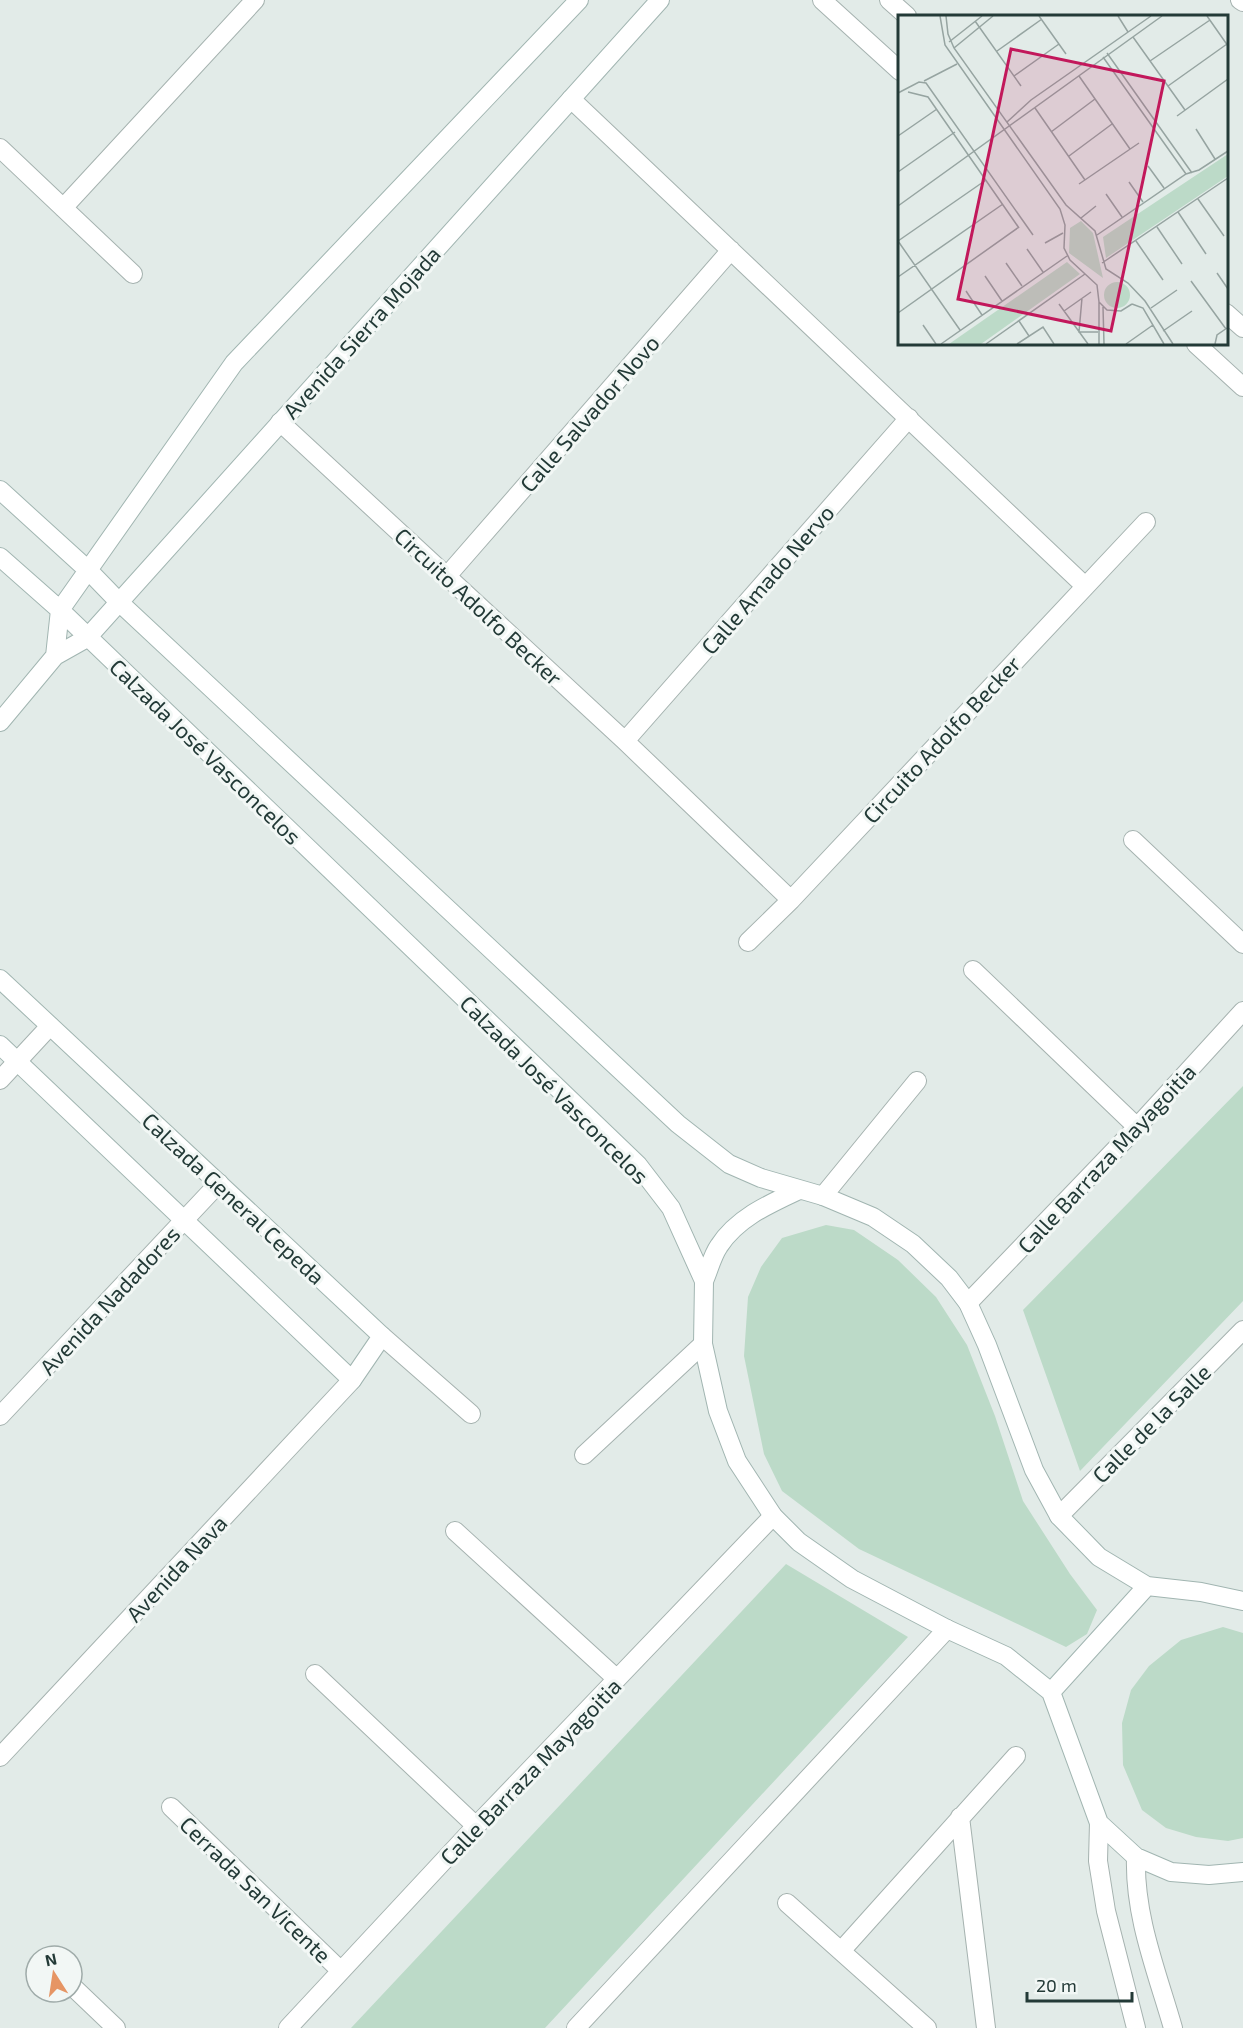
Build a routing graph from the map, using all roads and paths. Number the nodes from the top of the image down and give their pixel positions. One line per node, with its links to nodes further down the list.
1 (255, 0): 10 (street)
2 (579, 0): 22 (street)
3 (660, 0): 8 (street, Avenida Sierra Mojada)
4 (822, 0): 7 (street)
5 (889, 0): 6 (street)
6 (906, 15)
7 (898, 69)
8 (571, 99): 11 (street); 18 (street, Avenida Sierra Mojada)
9 (0, 148): 10 (street)
10 (63, 208): 12 (street)
11 (730, 250): 17 (street); 23 (street, Calle Salvador Novo)
12 (133, 274)
13 (1228, 314): 14 (street)
14 (1243, 328)
15 (1197, 345): 16 (street)
16 (1243, 387)
17 (909, 418): 24 (street); 30 (street, Calle Amado Nervo)
18 (280, 422): 23 (street, Circuito Adolfo Becker); 25 (street, Avenida Sierra Mojada)
19 (0, 490): 22 (street)
20 (1146, 522): 24 (street, Circuito Adolfo Becker)
21 (0, 557): 26 (street, Calzada José Vasconcelos)
22 (89, 571): 25 (street); 26 (street)
23 (447, 576): 30 (street, Circuito Adolfo Becker)
24 (1085, 586): 32 (street, Circuito Adolfo Becker)
25 (119, 602): 27 (street, Avenida Sierra Mojada); 45 (street)
26 (60, 610): 27 (street, Calzada José Vasconcelos); 28 (street)
27 (87, 638): 28 (street, Avenida Sierra Mojada); 48 (street, Calzada José Vasconcelos)
28 (55, 656): 29 (street, Avenida Sierra Mojada)
29 (0, 722)
30 (625, 741): 32 (street, Circuito Adolfo Becker)
31 (1133, 840): 34 (street)
32 (791, 900): 33 (street)
33 (748, 942)
34 (1243, 944)
35 (973, 970): 43 (street)
36 (0, 979): 38 (street, Calzada General Cepeda)
37 (1243, 1011): 43 (street, Calle Barraza Mayagoitia)
38 (50, 1026): 40 (street); 44 (street, Calzada General Cepeda)
39 (0, 1046): 40 (street)
40 (17, 1062): 41 (street); 47 (street)
41 (0, 1080)
42 (917, 1081): 46 (street)
43 (1137, 1127): 49 (street, Calle Barraza Mayagoitia)
44 (219, 1183): 47 (street, Avenida Nadadores); 51 (street, Calzada General Cepeda)
45 (799, 1190): 46 (street); 48 (street)
46 (823, 1196): 49 (street)
47 (184, 1220): 53 (street); 55 (street, Avenida Nadadores)
48 (704, 1281): 52 (street, Calzada José Vasconcelos)
49 (968, 1303): 58 (street)
50 (1243, 1330): 58 (street, Calle de la Salle)
51 (382, 1336): 53 (street, Avenida Nava); 54 (street, Calzada General Cepeda)
52 (703, 1344): 56 (street); 57 (street, Calzada José Vasconcelos)
53 (352, 1380): 67 (street, Avenida Nava)
54 (471, 1414)
55 (0, 1416)
56 (584, 1455)
57 (773, 1516): 62 (street, Calzada José Vasconcelos); 64 (street, Calle Barraza Mayagoitia)
58 (1059, 1516): 60 (street)
59 (455, 1531): 64 (street)
60 (1147, 1586): 61 (street); 65 (street)
61 (1243, 1601)
62 (947, 1629): 65 (street, Calzada José Vasconcelos); 80 (street)
63 (315, 1674): 71 (street)
64 (617, 1679): 71 (street, Calle Barraza Mayagoitia)
65 (1051, 1692): 70 (street)
66 (1016, 1756): 69 (street)
67 (0, 1757)
68 (171, 1808): 76 (street, Cerrada San Vicente)
69 (960, 1817): 75 (street); 82 (street)
70 (1099, 1823): 72 (street); 83 (street)
71 (476, 1826): 76 (street, Calle Barraza Mayagoitia)
72 (1136, 1857): 73 (street); 84 (street)
73 (1243, 1872)
74 (787, 1904): 75 (street)
75 (841, 1951): 81 (street)
76 (341, 1971): 79 (street, Calle Barraza Mayagoitia)
77 (84, 1997): 78 (street)
78 (116, 2028)
79 (288, 2028)
80 (576, 2028)
81 (927, 2028)
82 (987, 2028)
83 (1136, 2028)
84 (1173, 2028)

